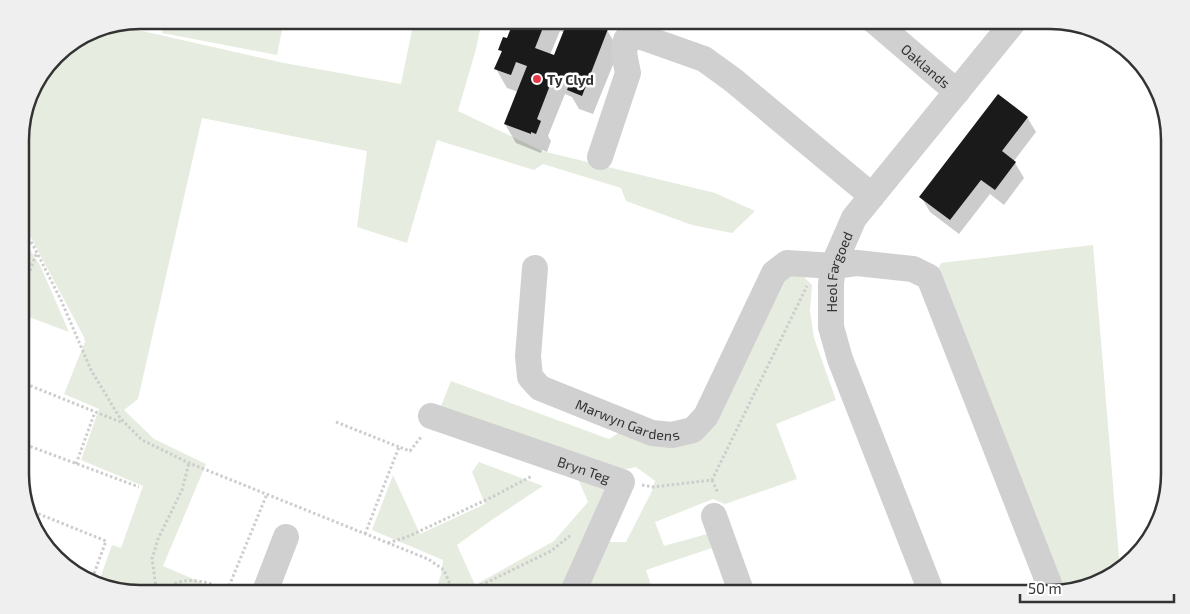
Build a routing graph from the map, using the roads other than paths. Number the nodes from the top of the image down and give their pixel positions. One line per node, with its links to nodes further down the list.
1 (884, 29): 3 (street, Oaklands)
2 (1008, 29): 3 (street, Heol Fargoed)
3 (957, 92): 5 (street, Heol Fargoed)
4 (600, 157): 5 (street)
5 (872, 196): 6 (street, Heol Fargoed)
6 (832, 266): 7 (street, Marwyn Gardens); 14 (street, Heol Fargoed); 15 (street, Marwyn Gardens)
7 (535, 268)
8 (431, 416): 12 (street, Bryn Teg)
9 (714, 516): 13 (street)
10 (286, 537): 11 (street)
11 (267, 585)
12 (576, 585)
13 (739, 585)
14 (928, 585)
15 (1049, 585)

